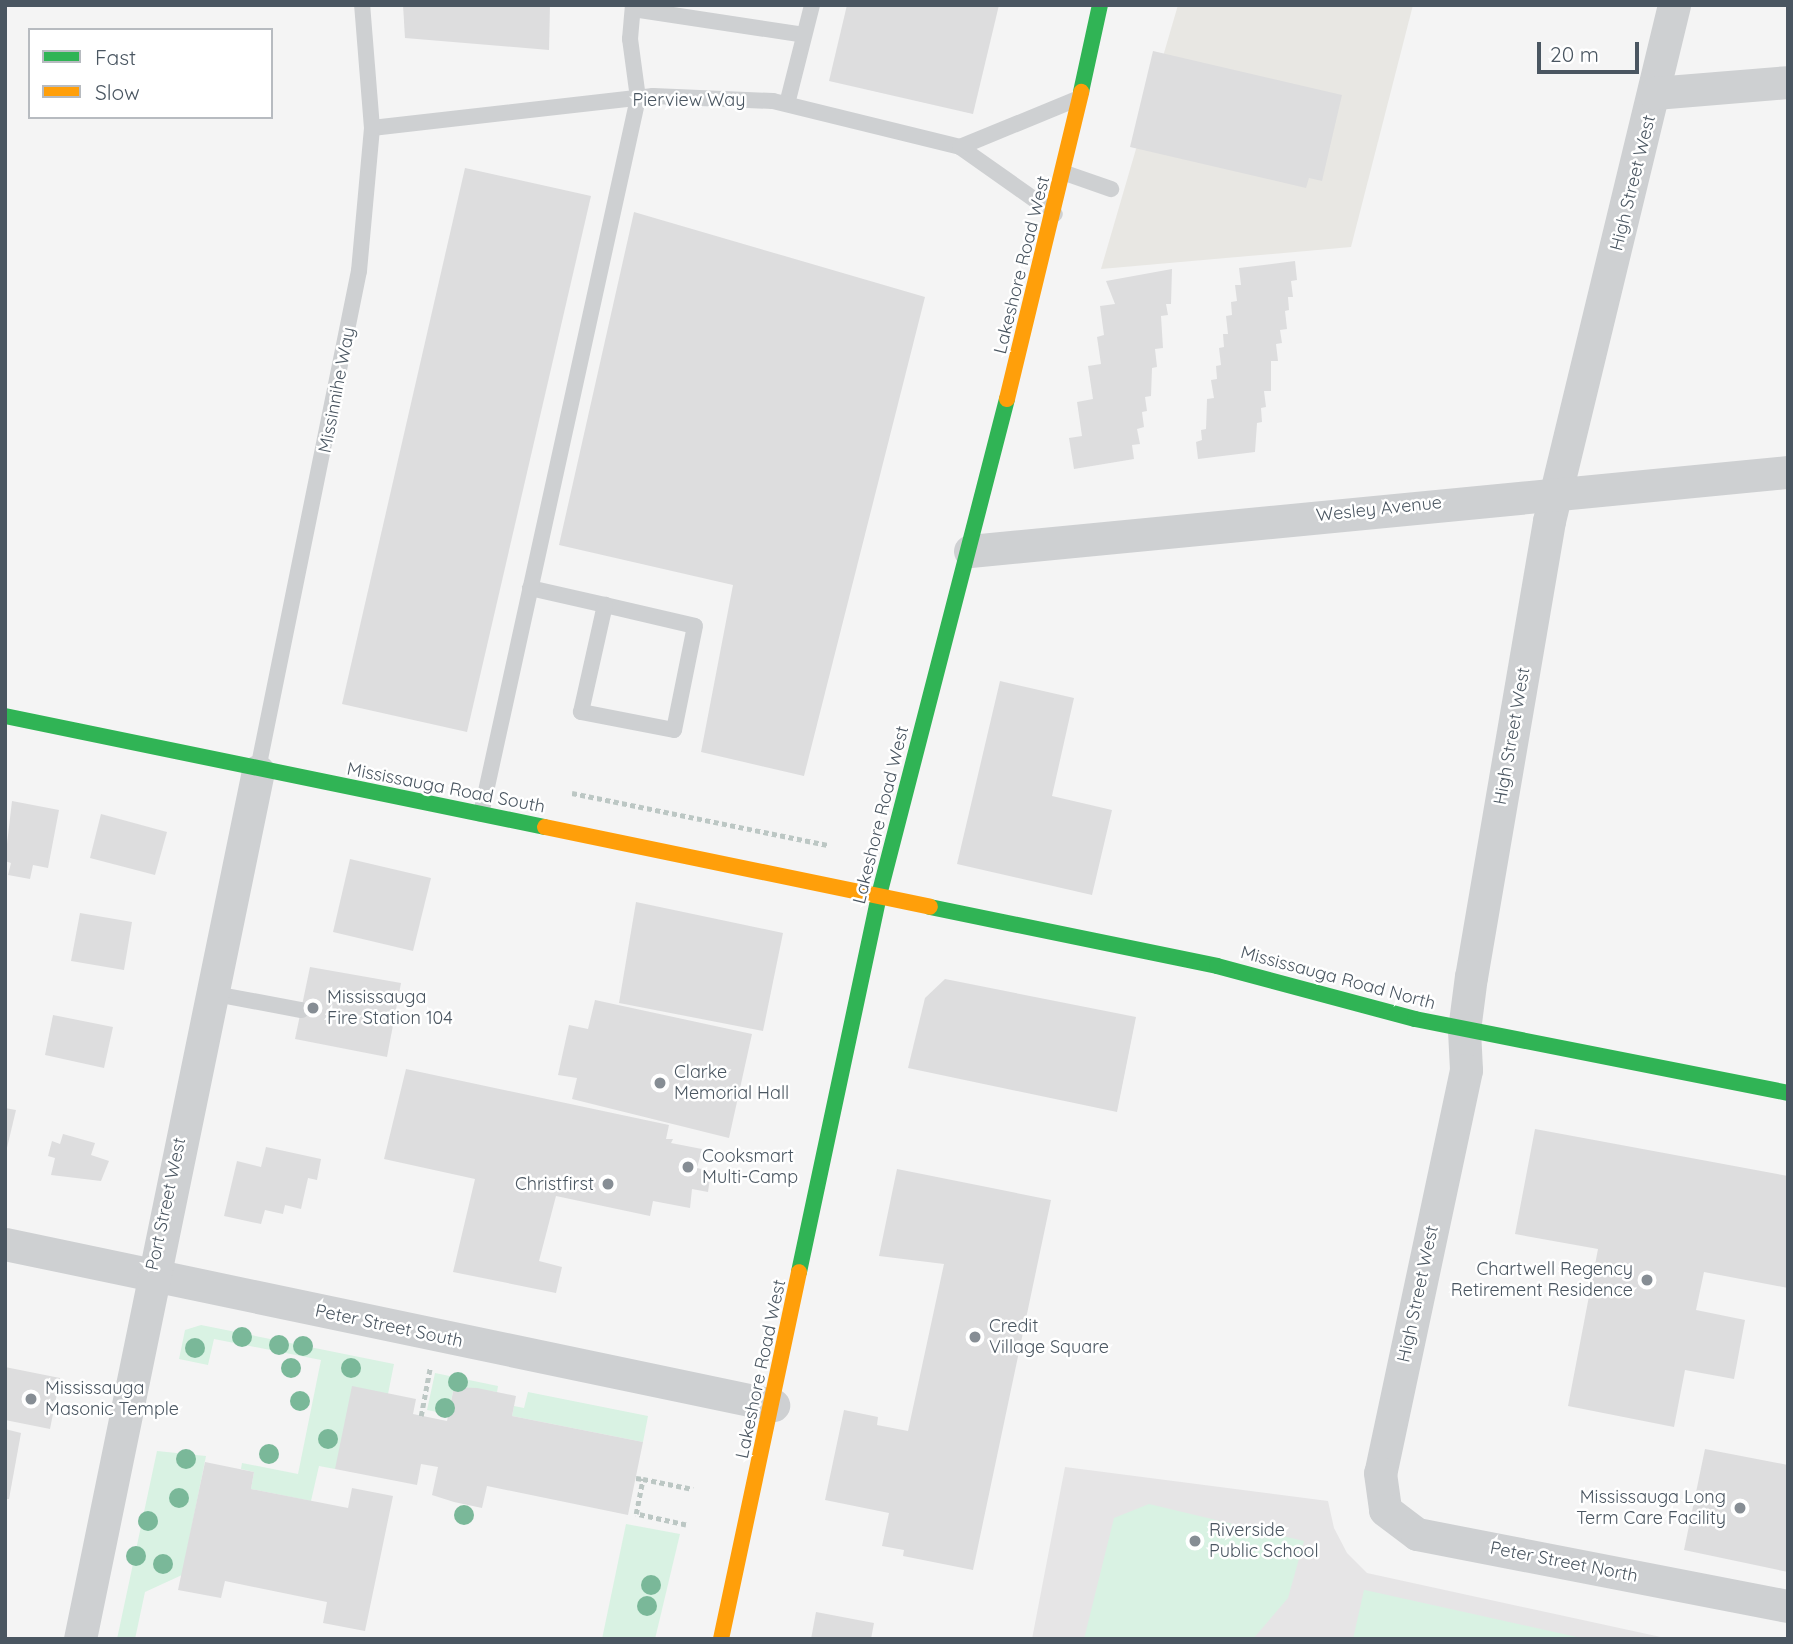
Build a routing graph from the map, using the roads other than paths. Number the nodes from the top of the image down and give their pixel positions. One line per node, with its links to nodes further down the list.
1 (362, 5): 13 (lane, Missinnihe Way)
2 (812, 5): 7 (lane)
3 (1100, 5): 11 (main road, Lakeshore Road West)
4 (1674, 5): 9 (street, High Street West)
5 (633, 7): 6 (lane); 10 (lane)
6 (720, 13): 7 (lane)
7 (804, 35): 12 (lane)
8 (1788, 82): 9 (street)
9 (1655, 93): 19 (street, High Street West)
10 (638, 98): 12 (lane, Pierview Way); 13 (lane, Pierview Way); 21 (lane)
11 (1078, 99): 14 (lane); 15 (main road, Lakeshore Road West)
12 (787, 104): 14 (lane, Pierview Way)
13 (372, 128): 24 (lane, Missinnihe Way)
14 (960, 147): 17 (lane, Pierview Way)
15 (1065, 173): 16 (lane); 17 (main road, Lakeshore Road West)
16 (1111, 189)
17 (1055, 214): 20 (main road, Lakeshore Road West)
18 (1788, 472): 19 (street, Wesley Avenue)
19 (1555, 491): 20 (street, Wesley Avenue); 29 (street, High Street West)
20 (970, 551): 26 (main road, Lakeshore Road West)
21 (530, 588): 22 (lane); 25 (lane)
22 (605, 605): 22 (lane)
23 (5, 716): 24 (main road, Mississauga Road South)
24 (258, 771): 25 (main road, Mississauga Road South); 27 (street, Port Street West)
25 (481, 814): 26 (main road, Mississauga Road South)
26 (878, 899): 29 (main road, Mississauga Road North); 33 (main road, Lakeshore Road West)
27 (210, 993): 28 (lane); 32 (street, Port Street West)
28 (301, 1010)
29 (1464, 1030): 30 (main road, Mississauga Road North); 34 (street, High Street West)
30 (1788, 1093)
31 (5, 1244): 32 (street, Peter Street South)
32 (151, 1276): 33 (street, Peter Street South); 36 (street, Port Street West)
33 (773, 1405): 37 (main road, Lakeshore Road West)
34 (1380, 1473): 35 (street, Peter Street North)
35 (1788, 1606)
36 (80, 1639)
37 (721, 1639)

